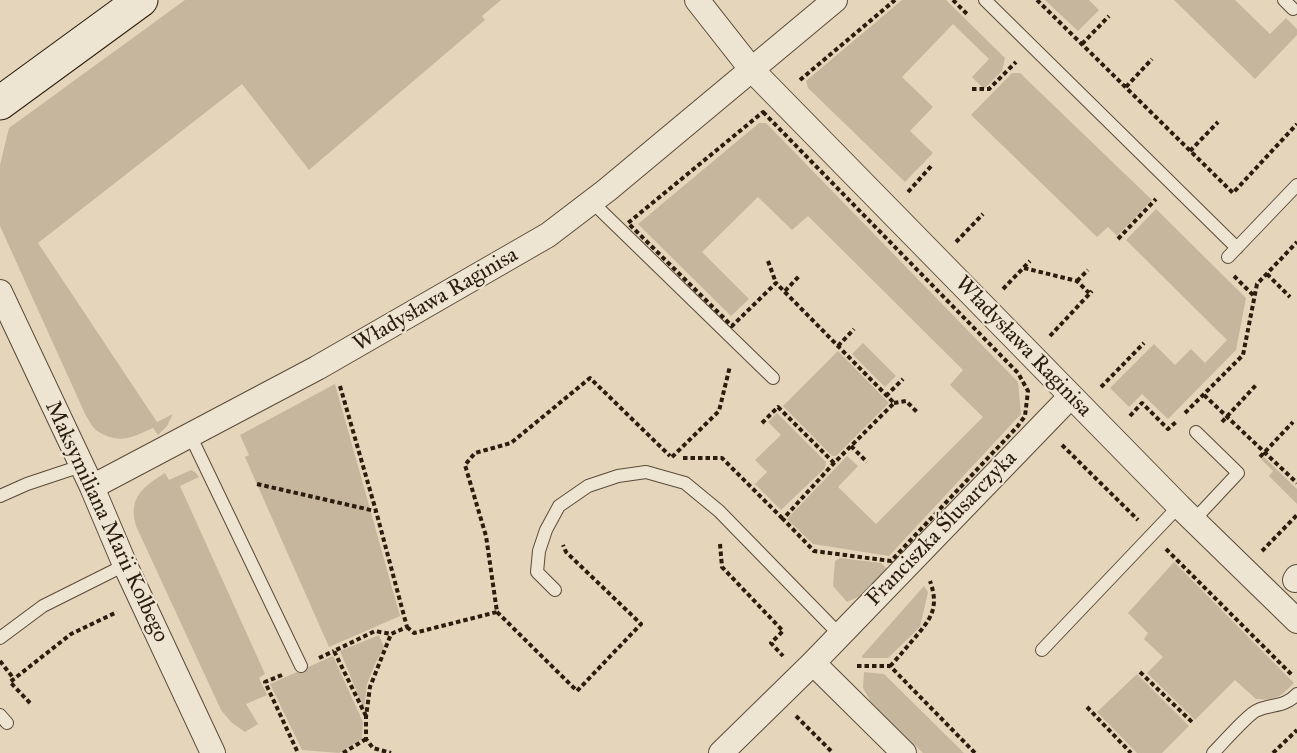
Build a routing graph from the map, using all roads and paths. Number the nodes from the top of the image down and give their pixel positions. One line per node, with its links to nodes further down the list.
1 (697, 0): 11 (street, Władysława Raginisa)
2 (835, 0): 11 (street, Władysława Raginisa)
3 (895, 0): 12 (path)
4 (985, 0): 27 (lane)
5 (1037, 0): 8 (path)
6 (136, 1): 15 (street)
7 (1109, 16): 8 (path)
8 (1082, 44): 13 (path)
9 (1152, 59): 13 (path)
10 (1016, 62): 14 (path)
11 (752, 70): 23 (street, Władysława Raginisa); 56 (street, Władysława Raginisa)
12 (797, 82)
13 (1126, 87): 18 (path)
14 (972, 89)
15 (0, 103)
16 (1218, 122): 18 (path)
17 (1297, 124): 18 (path)
18 (1190, 151)
19 (933, 164): 22 (path)
20 (1297, 186): 27 (lane)
21 (1156, 199): 25 (path)
22 (915, 200)
23 (591, 202): 48 (lane); 65 (street, Władysława Raginisa)
24 (983, 214): 28 (path)
25 (1118, 239)
26 (1297, 242): 34 (path)
27 (1237, 248): 29 (lane)
28 (963, 250)
29 (1228, 257)
30 (768, 261): 37 (path)
31 (1030, 261): 32 (path)
32 (1024, 268): 36 (path); 38 (path)
33 (1088, 270): 36 (path)
34 (1267, 274): 41 (path); 54 (path)
35 (800, 275): 39 (path)
36 (1077, 281): 44 (path)
37 (776, 283): 39 (path); 72 (path)
38 (1002, 290)
39 (785, 291): 45 (path)
40 (0, 292): 73 (street, Maksymiliana Marii Kolbego)
41 (1290, 297)
42 (854, 329): 45 (path)
43 (1144, 343): 52 (path)
44 (1057, 344)
45 (838, 346): 55 (path)
46 (731, 362): 70 (path)
47 (338, 377): 78 (path)
48 (773, 378)
49 (903, 379): 55 (path)
50 (1094, 380): 52 (path)
51 (1257, 386): 60 (path)
52 (1101, 388): 53 (path)
53 (1108, 395)
54 (1204, 395): 58 (path); 60 (path)
55 (886, 396): 57 (path)
56 (1071, 396): 79 (street, Władysława Raginisa); 93 (street, Franciszka Ślusarczyka)
57 (894, 403): 59 (path); 67 (path)
58 (1122, 409)
59 (917, 412)
60 (1227, 416): 61 (path); 68 (path)
61 (1222, 422)
62 (1293, 422): 68 (path)
63 (762, 423): 72 (path)
64 (1196, 432): 79 (lane)
65 (190, 435): 76 (street, Władysława Raginisa); 101 (lane)
66 (1058, 440): 82 (path)
67 (851, 446): 71 (path); 72 (path)
68 (1264, 452): 69 (path); 74 (path)
69 (1260, 457)
70 (672, 458)
71 (867, 462)
72 (834, 463)
73 (81, 466): 76 (street, Maksymiliana Marii Kolbego); 77 (lane)
74 (1297, 483)
75 (257, 484): 78 (path)
76 (92, 487): 85 (street, Maksymiliana Marii Kolbego)
77 (0, 496)
78 (376, 512): 92 (path)
79 (1186, 513): 82 (lane); 87 (street, Władysława Raginisa)
80 (1297, 515): 84 (path)
81 (720, 534): 97 (path)
82 (1152, 534): 95 (lane); 107 (path)
83 (560, 538): 90 (path)
84 (1255, 559)
85 (126, 566): 94 (lane); 116 (street, Maksymiliana Marii Kolbego)
86 (928, 577): 103 (path)
87 (1288, 587): 91 (street, Władysława Raginisa)
88 (555, 590): 93 (lane)
89 (117, 612): 106 (path)
90 (497, 612)
91 (1297, 621)
92 (391, 634): 96 (path); 112 (path)
93 (840, 635): 100 (street, Franciszka Ślusarczyka)
94 (0, 638)
95 (1042, 650)
96 (334, 651): 101 (path); 112 (path)
97 (785, 658)
98 (855, 660): 105 (path)
99 (0, 662): 106 (path)
100 (813, 663): 120 (street, Franciszka Ślusarczyka); 122 (street)
101 (301, 666): 117 (path)
102 (862, 666): 103 (path)
103 (890, 666): 123 (path)
104 (1140, 672): 113 (path)
105 (857, 675)
106 (14, 679): 109 (path)
107 (1297, 680)
108 (1297, 694): 125 (lane)
109 (30, 703)
110 (1087, 707): 124 (path)
111 (791, 711): 121 (path)
112 (366, 717): 115 (path)
113 (1192, 722)
114 (1297, 730): 126 (path)
115 (366, 739): 118 (path); 119 (path)
116 (213, 753)
117 (298, 753)
118 (343, 753)
119 (391, 753)
120 (721, 753)
121 (833, 753)
122 (904, 753)
123 (975, 753)
124 (1131, 753)
125 (1213, 753)
126 (1273, 753)

